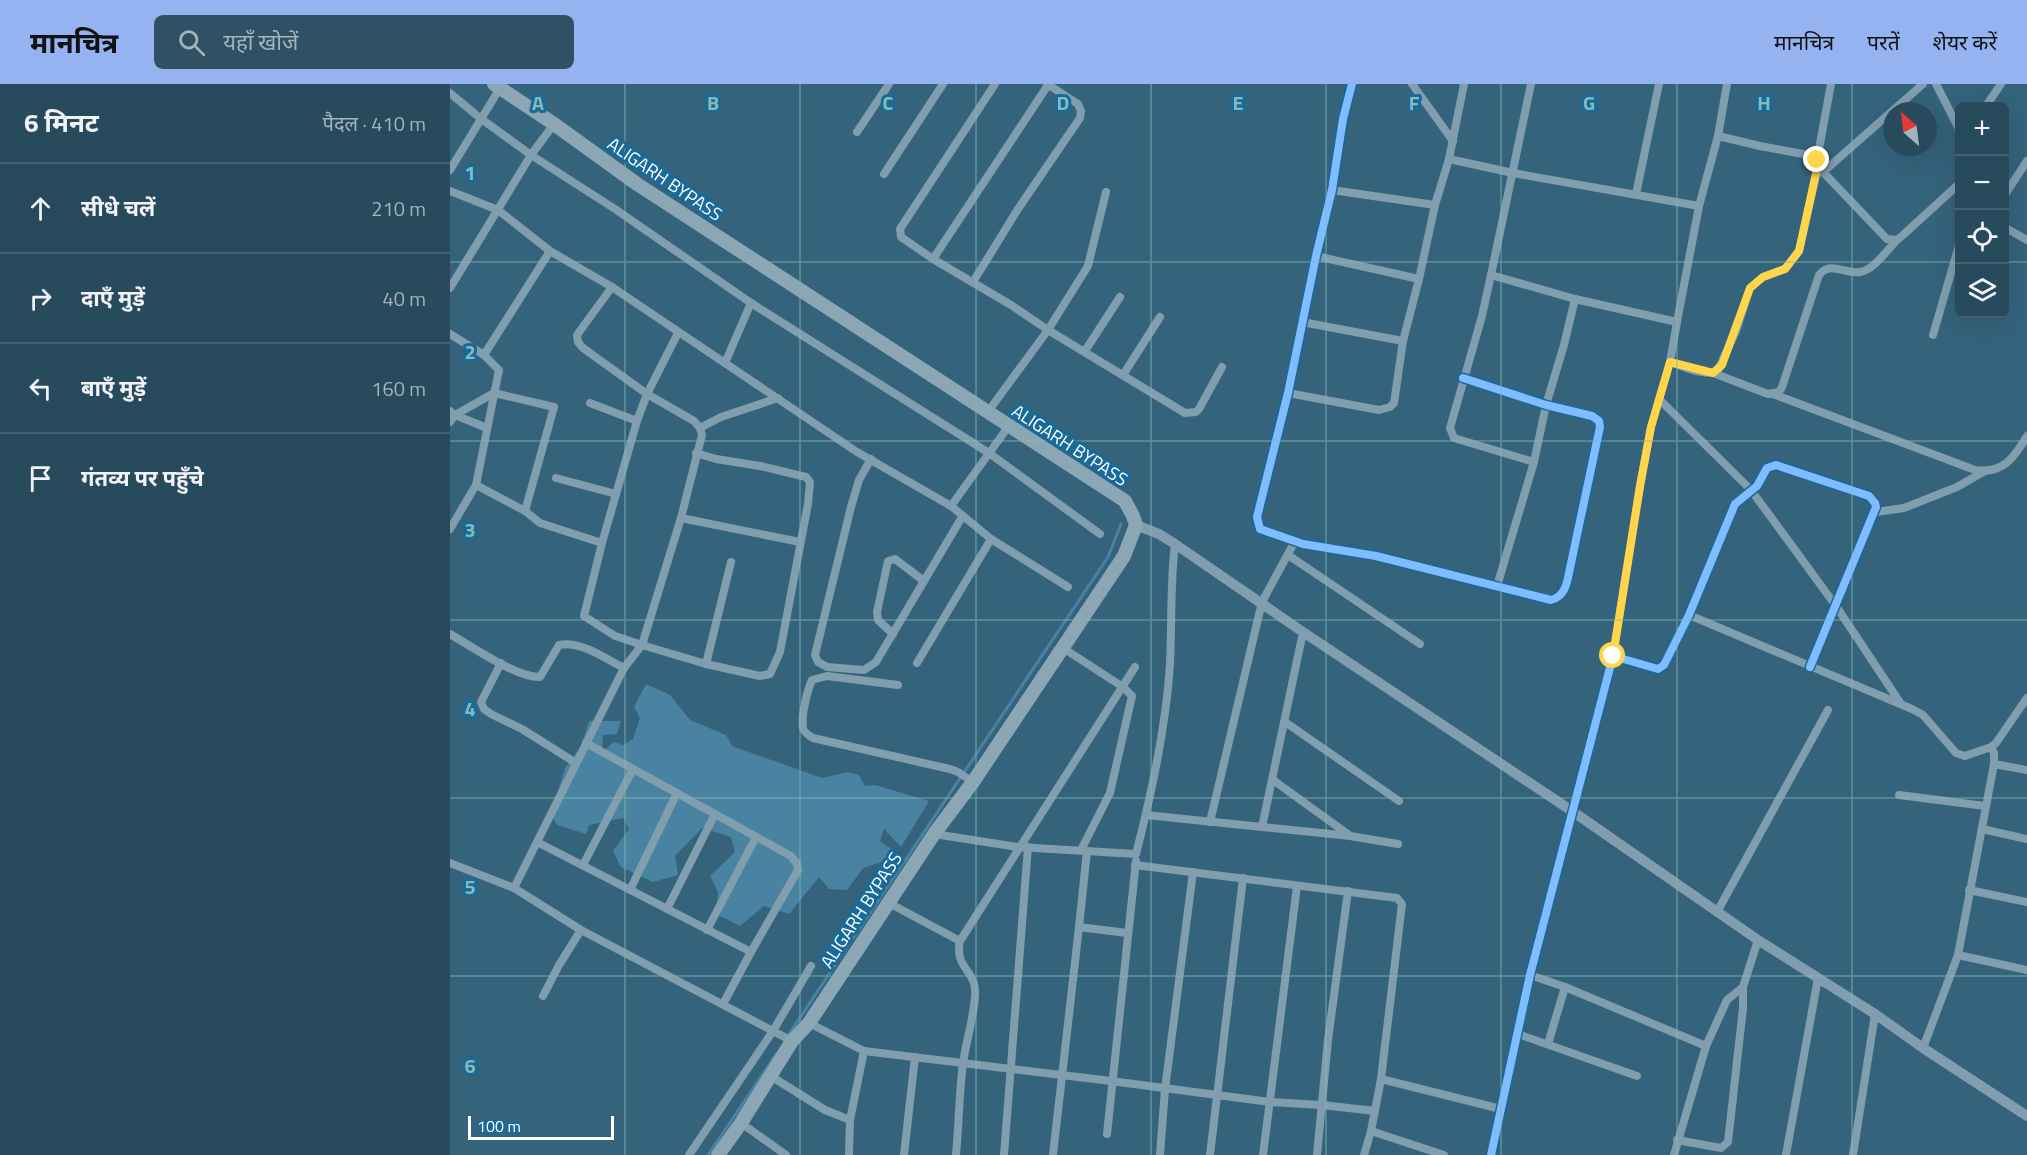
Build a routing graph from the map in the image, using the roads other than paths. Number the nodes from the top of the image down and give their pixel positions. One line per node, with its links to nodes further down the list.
1 (889, 84): 21 (street)
2 (943, 84): 31 (street)
3 (995, 84): 47 (street)
4 (1048, 84): 47 (street); 50 (street)
5 (1352, 84): 33 (street)
6 (1412, 84): 23 (street)
7 (1464, 84): 23 (street)
8 (1531, 84): 29 (street)
9 (1659, 84): 37 (street)
10 (1727, 84): 22 (street)
11 (1831, 84): 26 (street)
12 (1923, 84): 30 (street)
13 (1936, 84): 19 (street)
14 (2001, 84): 17 (street)
15 (496, 90): 18 (street); 20 (highway, ALIGARH BYPASS)
16 (450, 94): 18 (street)
17 (1989, 102)
18 (482, 115): 24 (street); 28 (street)
19 (1955, 123)
20 (551, 128): 24 (street); 80 (highway, ALIGARH BYPASS)
21 (857, 132)
22 (1718, 136): 26 (street); 39 (street)
23 (1453, 141): 25 (street)
24 (534, 152): 40 (street); 55 (street)
25 (1449, 159): 29 (street); 38 (street)
26 (1817, 160): 30 (street)
27 (2027, 160): 32 (street)
28 (450, 170)
29 (1513, 173): 37 (street); 48 (street)
30 (1820, 173): 42 (street); 69 (street)
31 (884, 174)
32 (2009, 188)
33 (1332, 190): 38 (street); 45 (street)
34 (450, 191): 40 (street)
35 (1106, 192): 59 (street)
36 (1955, 192): 42 (street)
37 (1636, 194): 39 (street)
38 (1435, 205): 49 (street)
39 (1699, 206): 58 (street)
40 (498, 210): 44 (street); 52 (street)
41 (2009, 230): 43 (street)
42 (1897, 240): 75 (street)
43 (2027, 240)
44 (550, 251): 51 (street); 65 (street)
45 (1316, 256): 49 (street); 57 (street)
46 (1955, 257): 62 (street)
47 (933, 259): 50 (street)
48 (1491, 276): 54 (street); 71 (street)
49 (1419, 279): 63 (street)
50 (973, 282): 59 (street)
51 (612, 287): 60 (street); 74 (street)
52 (450, 288)
53 (1120, 297): 64 (street)
54 (1575, 299): 58 (street); 79 (street)
55 (751, 303): 67 (street); 88 (street)
56 (1160, 317): 70 (street)
57 (1302, 322): 63 (street); 73 (street)
58 (1677, 322): 66 (street)
59 (1048, 330): 64 (street); 80 (street)
60 (678, 333): 67 (street); 74 (street)
61 (450, 334): 65 (street)
62 (1933, 335)
63 (1403, 341): 73 (street)
64 (1085, 351): 70 (street)
65 (484, 355): 72 (street)
66 (1670, 362): 69 (street); 77 (street)
67 (726, 363): 76 (street)
68 (1222, 367): 70 (street)
69 (1713, 373): 75 (street)
70 (1123, 375)
71 (1463, 378): 79 (street); 90 (street)
72 (494, 393): 81 (street); 83 (street); 97 (street)
73 (1288, 393): 105 (street)
74 (647, 394): 82 (street); 84 (street)
75 (1773, 394): 91 (street)
76 (778, 398): 84 (street); 89 (street)
77 (1659, 399): 94 (street); 123 (street)
78 (590, 403): 82 (street)
79 (1546, 405): 90 (street); 112 (street)
80 (987, 413): 85 (highway, ALIGARH BYPASS)
81 (452, 416): 83 (street)
82 (637, 421): 95 (street)
83 (487, 428): 93 (street)
84 (700, 428): 87 (street)
85 (1005, 431): 88 (street); 101 (highway, ALIGARH BYPASS)
86 (2027, 436): 91 (street)
87 (696, 453): 100 (street); 106 (street)
88 (989, 453): 96 (street); 103 (street)
89 (871, 459): 96 (street); 119 (street)
90 (1534, 462): 112 (street)
91 (1985, 471): 98 (street)
92 (556, 478): 95 (street)
93 (476, 485): 97 (street); 102 (street)
94 (1751, 490): 98 (street); 115 (street); 116 (street)
95 (616, 494): 107 (street)
96 (951, 506): 99 (street)
97 (525, 511): 107 (street)
98 (1876, 512): 115 (street)
99 (962, 517): 104 (street); 111 (street)
100 (681, 518): 106 (street); 121 (street)
101 (1136, 525): 108 (street); 122 (highway, ALIGARH BYPASS)
102 (450, 529)
103 (1100, 534)
104 (991, 539): 113 (street); 125 (street)
105 (1295, 541): 109 (street); 112 (street)
106 (800, 542): 126 (street)
107 (602, 543): 121 (street)
108 (1175, 544): 114 (street); 150 (street)
109 (1288, 555): 114 (street); 120 (street)
110 (731, 562): 126 (street)
111 (924, 581): 119 (street); 119 (street)
112 (1497, 586)
113 (1068, 587)
114 (1262, 602): 117 (street); 151 (street)
115 (1836, 606): 127 (street); 133 (street)
116 (1689, 615): 123 (street); 127 (street)
117 (1303, 632): 135 (street); 148 (street)
118 (450, 634): 124 (street)
119 (893, 634)
120 (1420, 644)
121 (642, 645): 126 (street); 128 (street)
122 (1063, 648): 131 (street); 143 (highway, ALIGARH BYPASS)
123 (1613, 656): 148 (street)
124 (501, 663): 128 (street); 138 (street)
125 (917, 663)
126 (706, 664)
127 (1810, 667): 133 (street)
128 (624, 668): 136 (street)
129 (1135, 668): 131 (street)
130 (898, 685): 143 (street)
131 (1123, 687): 160 (street); 162 (street)
132 (2027, 698): 137 (street)
133 (1901, 704): 137 (street)
134 (1828, 710): 177 (street)
135 (1285, 722): 142 (street); 146 (street)
136 (586, 743): 138 (street); 140 (street)
137 (1991, 747): 139 (street)
138 (576, 763): 158 (street)
139 (1994, 764): 141 (street); 147 (street)
140 (633, 769): 144 (street); 166 (street)
141 (2027, 770)
142 (1272, 780): 152 (street); 155 (street)
143 (971, 781): 154 (highway, ALIGARH BYPASS)
144 (677, 793): 149 (street); 171 (street)
145 (1899, 795): 147 (street)
146 (1399, 801)
147 (1985, 806): 153 (street)
148 (1572, 811): 177 (street); 188 (street)
149 (716, 814): 156 (street); 176 (street)
150 (1146, 815): 151 (street); 163 (street)
151 (1210, 822): 152 (street)
152 (1262, 827): 155 (street)
153 (1982, 829): 157 (street); 172 (street)
154 (934, 834): 160 (street); 174 (highway, ALIGARH BYPASS)
155 (1350, 836): 159 (street)
156 (756, 837): 180 (street); 184 (street)
157 (2027, 839)
158 (537, 842): 166 (street); 170 (street)
159 (1398, 844)
160 (1018, 847): 161 (street); 183 (street)
161 (1028, 847): 162 (street); 205 (street)
162 (1084, 850): 163 (street); 178 (street)
163 (1136, 854): 165 (street)
164 (450, 862): 170 (street)
165 (1136, 865): 167 (street); 181 (street)
166 (583, 866): 171 (street)
167 (1193, 872): 168 (street); 211 (street)
168 (1243, 878): 169 (street); 212 (street)
169 (1297, 885): 173 (street); 213 (street)
170 (514, 888): 179 (street)
171 (630, 890): 176 (street)
172 (1969, 890): 175 (street); 185 (street)
173 (1348, 891): 209 (street); 214 (street)
174 (887, 902): 183 (street); 195 (highway, ALIGARH BYPASS)
175 (2027, 902)
176 (667, 909): 180 (street)
177 (1718, 912): 182 (street)
178 (1079, 927): 181 (street); 207 (street)
179 (581, 930): 192 (street); 193 (street)
180 (707, 930): 184 (street)
181 (1127, 933): 210 (street)
182 (1758, 940): 189 (street); 191 (street)
183 (960, 941): 204 (street)
184 (751, 952): 193 (street)
185 (1958, 955): 187 (street); 201 (street)
186 (811, 966): 196 (street)
187 (2027, 970)
188 (1530, 975): 190 (street); 197 (street)
189 (1818, 978): 194 (street); 239 (street)
190 (1565, 987): 199 (street); 200 (street)
191 (1743, 987): 200 (street); 222 (street)
192 (543, 996)
193 (723, 1004): 196 (street)
194 (1875, 1014): 201 (street); 240 (street)
195 (809, 1023): 198 (highway, ALIGARH BYPASS); 202 (street)
196 (776, 1033): 198 (street); 223 (street)
197 (1518, 1034): 199 (street); 215 (street)
198 (791, 1040): 206 (highway, ALIGARH BYPASS)
199 (1548, 1044): 208 (street)
200 (1706, 1046): 222 (street)
201 (1923, 1048): 217 (street)
202 (864, 1051): 203 (street); 218 (street)
203 (915, 1057): 204 (street); 227 (street)
204 (963, 1063): 205 (street); 228 (street)
205 (1012, 1069): 207 (street); 229 (street)
206 (770, 1075): 218 (street); 219 (highway, ALIGARH BYPASS)
207 (1062, 1076): 210 (street); 230 (street)
208 (1637, 1076)
209 (1381, 1079): 215 (street); 216 (street)
210 (1111, 1081): 211 (street); 221 (street)
211 (1165, 1089): 212 (street); 231 (street)
212 (1216, 1096): 213 (street); 232 (street)
213 (1269, 1102): 214 (street); 233 (street)
214 (1322, 1105): 216 (street); 234 (street)
215 (1501, 1108): 237 (street)
216 (1375, 1112): 220 (street)
217 (2027, 1116)
218 (850, 1120): 226 (street)
219 (741, 1123): 224 (highway, ALIGARH BYPASS); 225 (street)
220 (1371, 1131): 235 (street); 236 (street)
221 (1107, 1134)
222 (1677, 1140): 238 (street)
223 (689, 1155)
224 (718, 1155)
225 (786, 1155)
226 (849, 1155)
227 (904, 1155)
228 (956, 1155)
229 (1004, 1155)
230 (1053, 1155)
231 (1160, 1155)
232 (1210, 1155)
233 (1263, 1155)
234 (1317, 1155)
235 (1364, 1155)
236 (1444, 1155)
237 (1491, 1155)
238 (1674, 1155)
239 (1786, 1155)
240 (1853, 1155)

